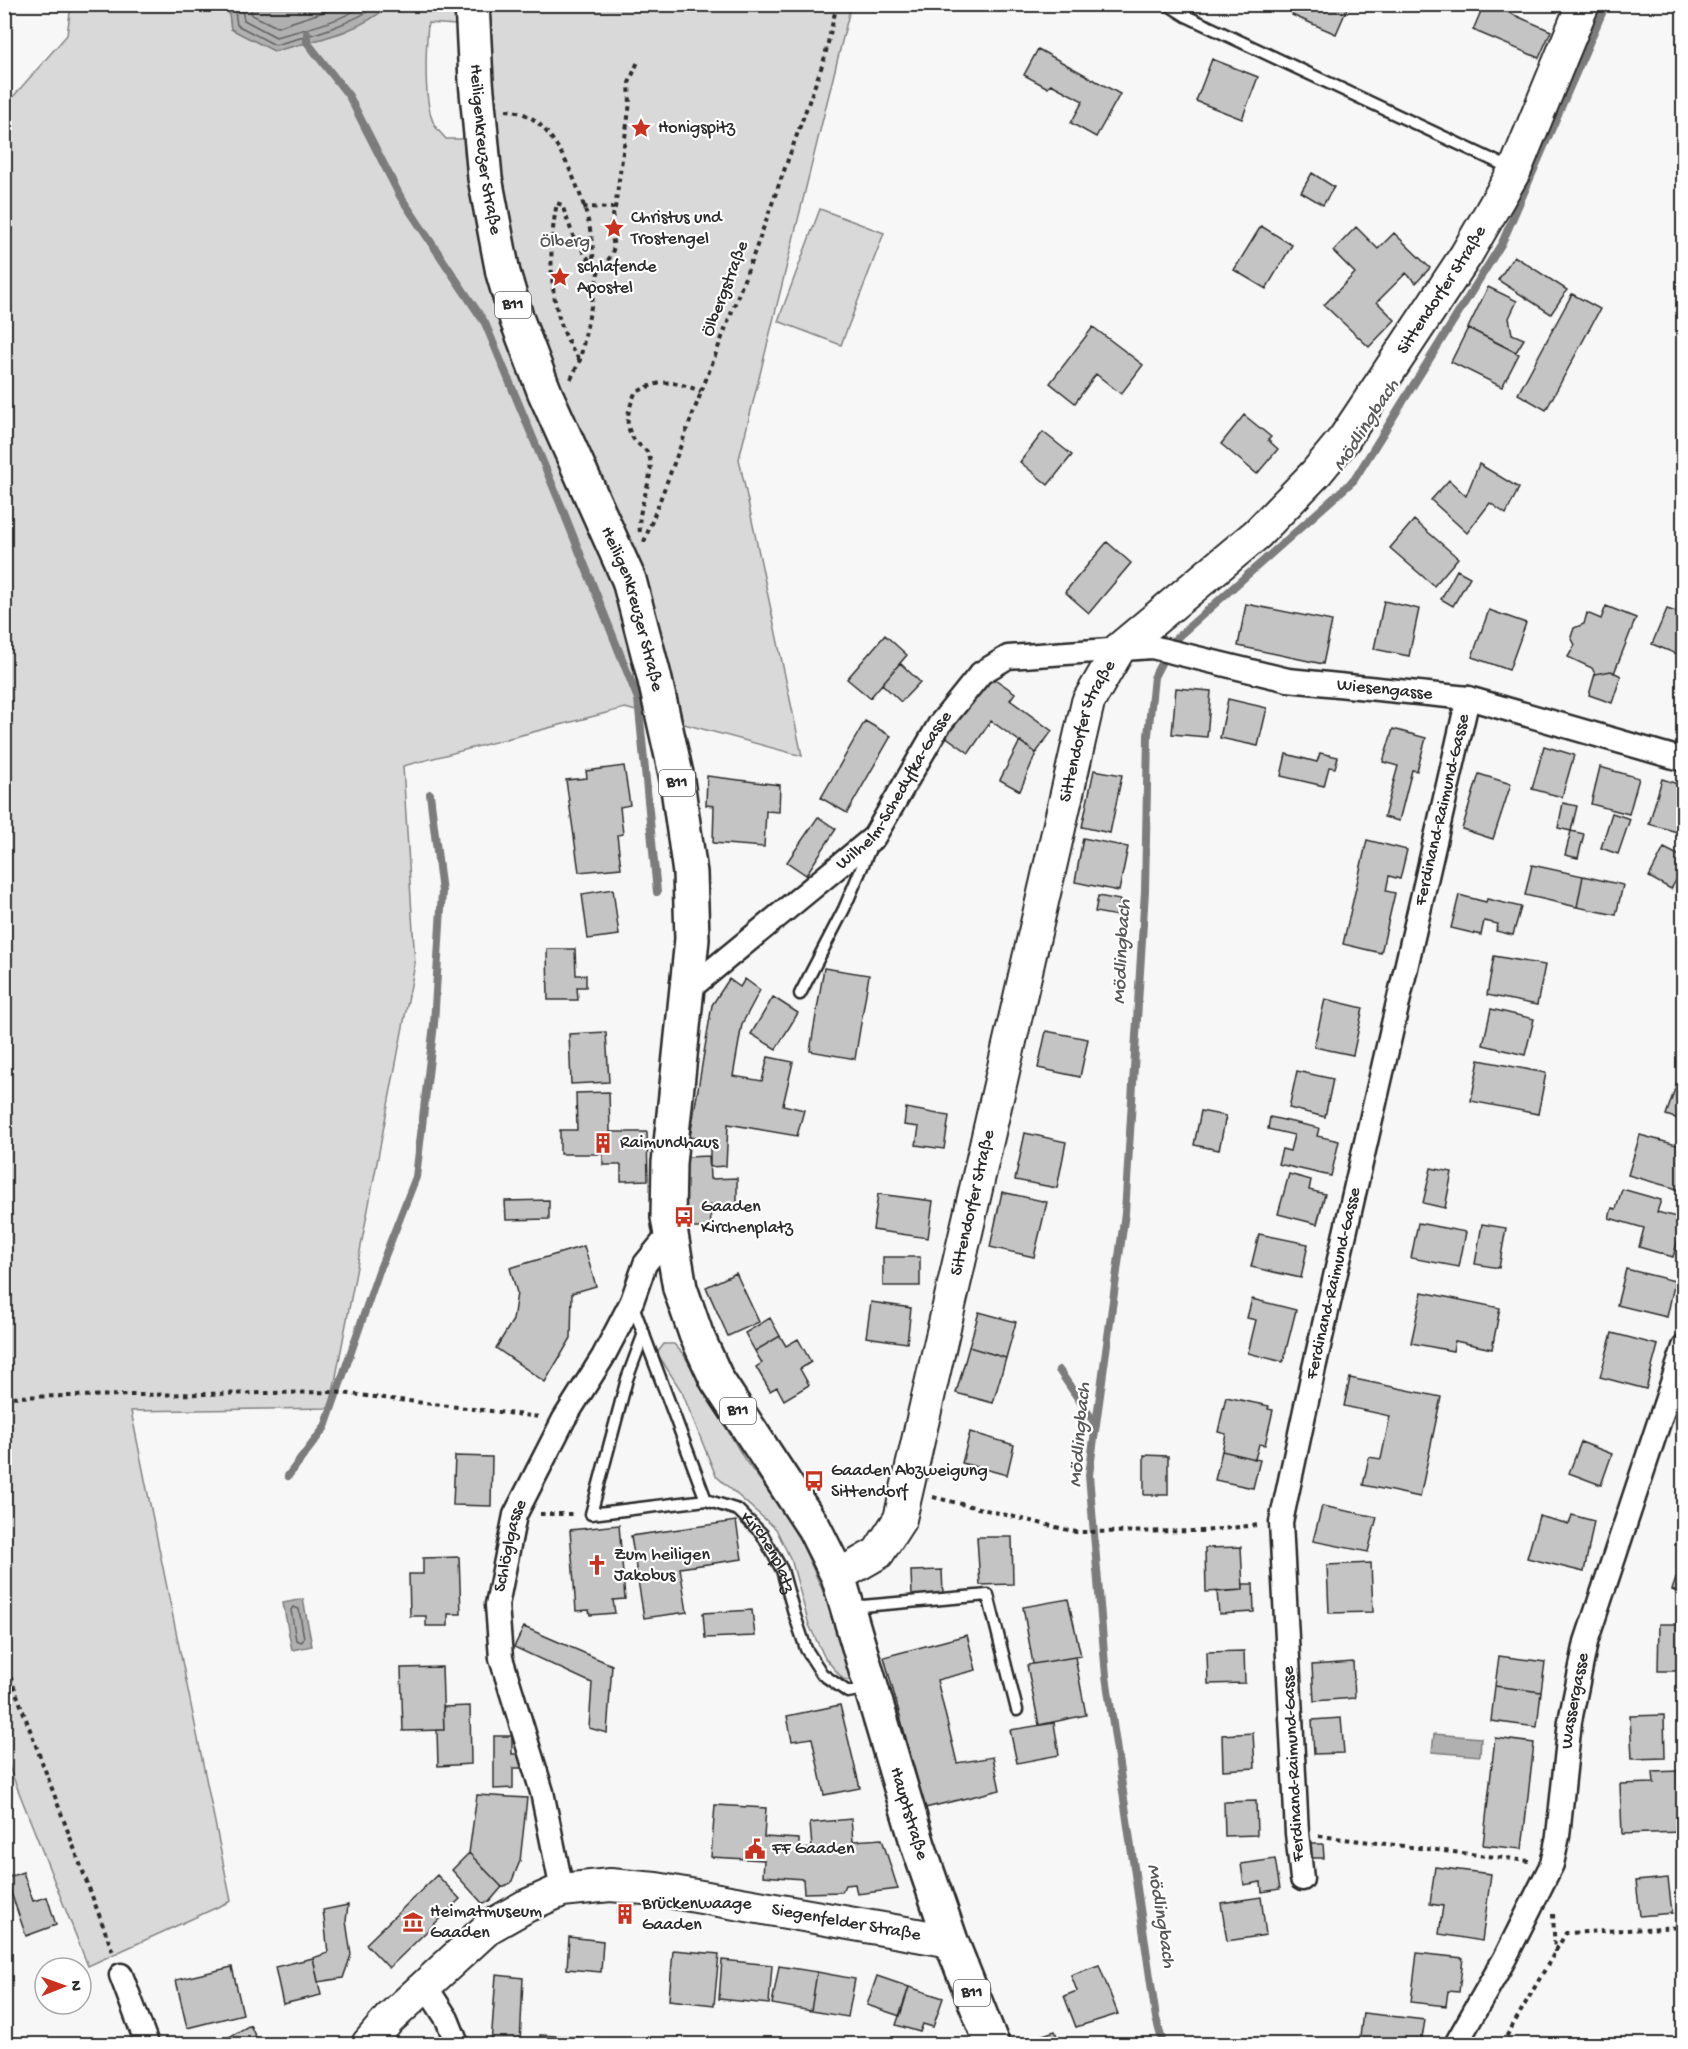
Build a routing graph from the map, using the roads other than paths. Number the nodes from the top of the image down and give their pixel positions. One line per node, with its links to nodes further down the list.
1 (472, 4): 9 (main road, Heiligenkreuzer Straße / B11)
2 (1167, 4): 4 (lane)
3 (1583, 4): 4 (street, Sittendorfer Straße)
4 (1515, 170): 5 (street, Sittendorfer Straße)
5 (1119, 649): 6 (street, Wiesengasse); 8 (street, Wilhelm-Schedyfka-Gasse); 16 (street, Sittendorfer Straße)
6 (1468, 698): 7 (street, Wiesengasse); 20 (street, Ferdinand-Raimund-Gasse)
7 (1683, 760)
8 (866, 844): 9 (street, Wilhelm-Schedyfka-Gasse); 10 (lane)
9 (688, 990): 11 (main road, Heiligenkreuzer Straße / B11)
10 (800, 994)
11 (671, 1232): 12 (street, Schlöglgasse); 16 (main road, B11)
12 (632, 1301): 13 (lane); 21 (street, Schlöglgasse)
13 (644, 1333): 15 (lane); 15 (lane)
14 (1683, 1347): 29 (street, Wassergasse)
15 (706, 1500): 18 (lane, Kirchenplatz)
16 (838, 1576): 17 (main road, Hauptstraße / B11)
17 (848, 1607): 18 (main road, Hauptstraße / B11); 19 (lane)
18 (873, 1687): 22 (main road, Hauptstraße / B11)
19 (1017, 1710)
20 (1302, 1879)
21 (562, 1890): 22 (street, Siegenfelder Straße); 24 (street, Siegenfelder Straße)
22 (951, 1941): 28 (main road, Hauptstraße / B11)
23 (121, 1975): 25 (street)
24 (425, 1985): 26 (street, Siegenfelder Straße); 27 (street)
25 (147, 2044)
26 (368, 2044)
27 (457, 2044)
28 (992, 2044)
29 (1456, 2044)

